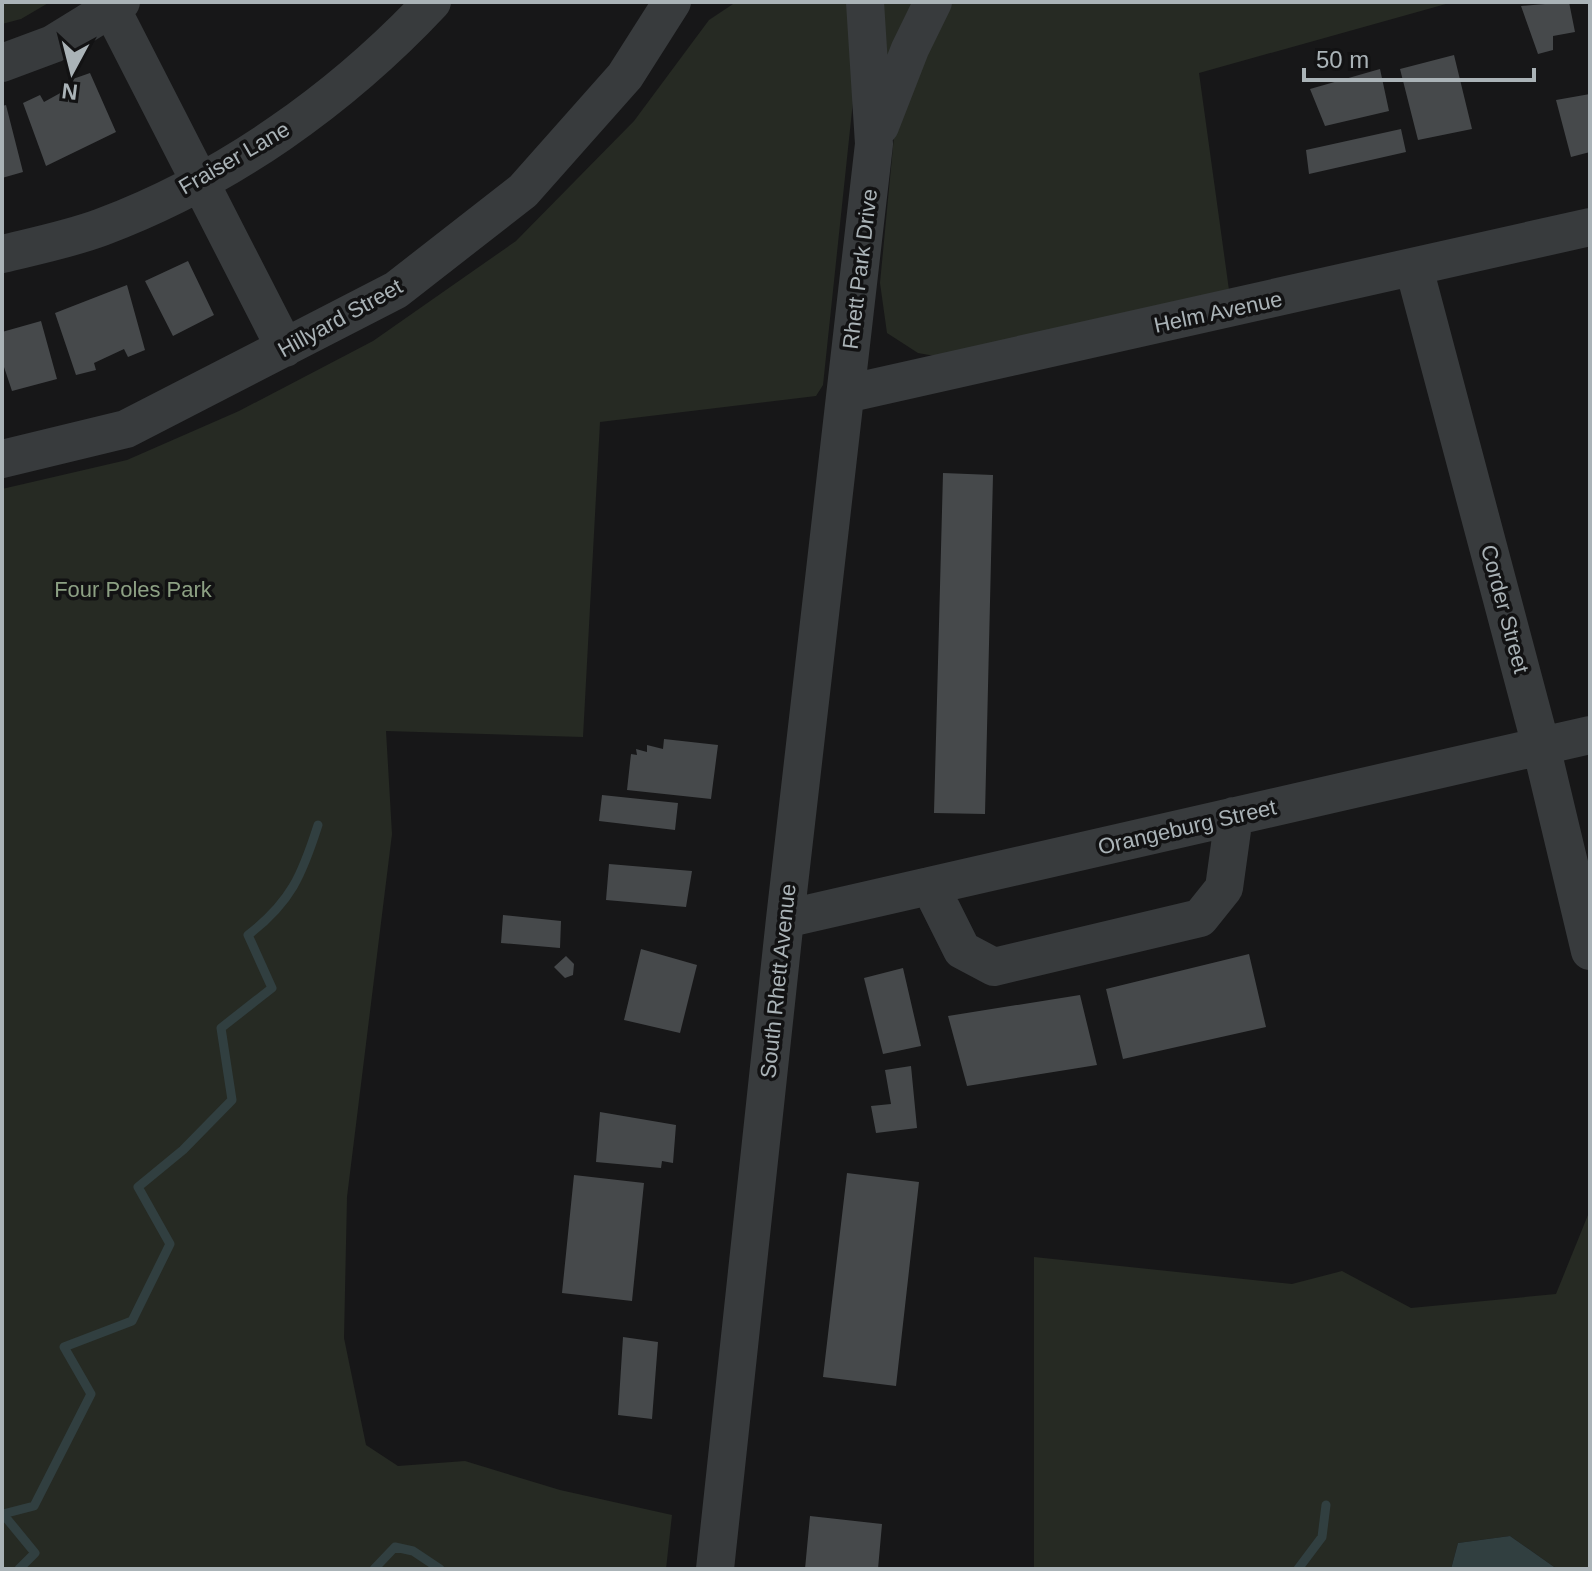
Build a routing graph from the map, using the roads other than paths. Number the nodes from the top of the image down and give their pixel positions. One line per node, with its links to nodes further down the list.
1 (432, 2): 8 (street, Fraiser Lane)
2 (672, 2): 12 (street, Hillyard Street)
3 (865, 2): 7 (street, Rhett Park Drive)
4 (933, 2): 7 (street, Rhett Park Drive)
5 (116, 5): 6 (street); 8 (street)
6 (2, 63)
7 (874, 144): 13 (street, Rhett Park Drive)
8 (199, 180): 10 (street, Fraiser Lane); 12 (street)
9 (1590, 227): 11 (street, Helm Avenue)
10 (2, 254)
11 (1414, 268): 13 (street, Helm Avenue); 16 (street, Corder Street)
12 (285, 348): 14 (street, Hillyard Street)
13 (846, 394): 19 (street, South Rhett Avenue)
14 (2, 459)
15 (1590, 735): 16 (street, Orangeburg Street)
16 (1541, 746): 17 (street, Orangeburg Street); 20 (street, Corder Street)
17 (1234, 816): 18 (street, Orangeburg Street); 18 (street)
18 (930, 886): 19 (street, Orangeburg Street)
19 (785, 919): 21 (street, South Rhett Avenue)
20 (1590, 951)
21 (715, 1569)

